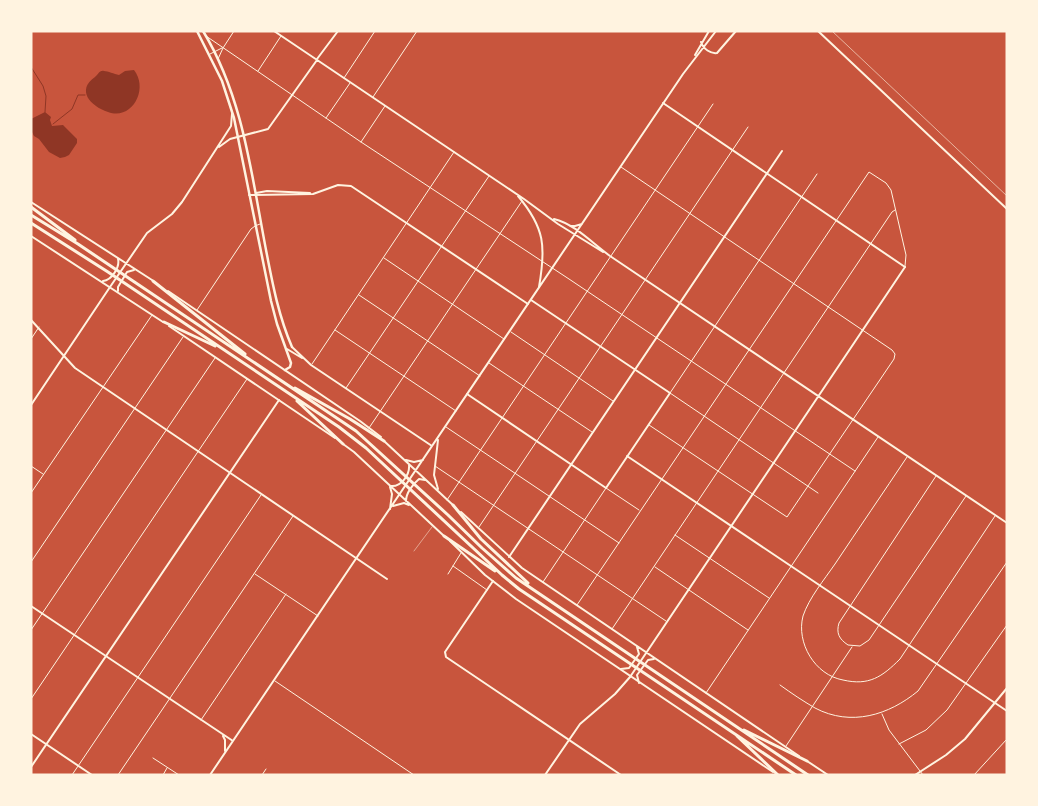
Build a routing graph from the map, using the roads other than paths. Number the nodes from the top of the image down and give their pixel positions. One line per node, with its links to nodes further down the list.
1 (197, 31): 18 (main road)
2 (203, 31): 12 (main road)
3 (234, 31): 16 (street)
4 (274, 31): 13 (main road)
5 (338, 31): 21 (main road)
6 (375, 31): 23 (street)
7 (417, 31): 26 (street)
8 (709, 31): 14 (main road)
9 (716, 31): 15 (main road)
10 (736, 31): 15 (main road)
11 (818, 31): 55 (main road)
12 (206, 35): 16 (street); 17 (main road)
13 (281, 36): 21 (main road); 22 (street)
14 (701, 42): 15 (main road); 19 (main road)
15 (703, 47): 19 (main road)
16 (223, 48): 17 (street); 20 (street); 22 (street)
17 (214, 52): 18 (street); 20 (main road)
18 (210, 54): 30 (main road)
19 (694, 58): 27 (main road)
20 (218, 60): 34 (main road)
21 (317, 60): 23 (main road); 25 (main road)
22 (258, 71): 25 (street)
23 (344, 78): 24 (main road)
24 (350, 82): 26 (main road); 31 (street)
25 (292, 95): 31 (street); 34 (main road)
26 (373, 97): 29 (main road)
27 (663, 103): 32 (main road); 41 (main road)
28 (713, 104): 32 (street)
29 (385, 106): 36 (street); 40 (main road)
30 (232, 112): 35 (main road); 37 (main road)
31 (326, 118): 36 (street)
32 (698, 127): 38 (main road); 46 (street)
33 (748, 127): 38 (street)
34 (243, 136): 35 (main road); 47 (main road)
35 (238, 137): 37 (main road); 48 (main road)
36 (361, 142): 45 (street)
37 (218, 148): 81 (main road)
38 (732, 150): 42 (main road); 57 (street)
39 (782, 151): 42 (main road)
40 (454, 152): 44 (main road); 45 (street)
41 (620, 167): 46 (street); 66 (main road)
42 (767, 173): 49 (main road); 72 (main road)
43 (817, 174): 49 (street)
44 (489, 176): 50 (main road); 56 (street)
45 (430, 188): 56 (street); 62 (street)
46 (655, 190): 57 (street); 77 (street)
47 (255, 194): 48 (main road); 62 (main road); 64 (main road)
48 (249, 195): 67 (main road)
49 (802, 197): 61 (main road); 80 (street)
50 (523, 200): 53 (main road); 59 (main road); 69 (street)
51 (31, 202): 78 (main road)
52 (31, 207): 73 (highway)
53 (536, 208): 59 (main road); 60 (main road)
54 (896, 209): 61 (street); 74 (street); 83 (street)
55 (1007, 210)
56 (465, 211): 69 (street); 75 (street)
57 (690, 213): 72 (street); 88 (street)
58 (31, 215): 73 (highway)
59 (534, 218): 82 (main road)
60 (554, 219): 65 (main road); 70 (main road)
61 (836, 220): 74 (main road); 91 (street)
62 (407, 222): 75 (main road); 79 (street)
63 (31, 224): 122 (highway)
64 (261, 224): 67 (street); 120 (main road)
65 (566, 224): 66 (main road); 68 (main road)
66 (582, 224): 68 (main road)
67 (255, 226): 102 (street); 121 (main road)
68 (577, 232): 70 (main road); 76 (main road)
69 (500, 234): 82 (street); 85 (street)
70 (574, 235): 76 (main road); 84 (main road)
71 (31, 236): 87 (main road)
72 (725, 237): 80 (street); 98 (main road)
73 (78, 244): 128 (highway)
74 (871, 244): 83 (main road); 101 (street)
75 (442, 246): 85 (main road); 89 (street)
76 (605, 253): 77 (main road)
77 (610, 256): 88 (main road); 94 (street)
78 (118, 258): 81 (main road); 87 (main road)
79 (383, 258): 89 (street); 96 (street)
80 (759, 260): 91 (street); 109 (street)
81 (126, 263): 86 (main road); 92 (main road)
82 (543, 263): 84 (street); 93 (main road)
83 (905, 266): 112 (main road)
84 (552, 268): 93 (main road); 94 (street)
85 (476, 269): 99 (street); 100 (main road)
86 (137, 270): 90 (main road); 95 (main road)
87 (101, 280): 92 (main road)
88 (645, 280): 98 (main road); 103 (street)
89 (418, 281): 99 (street); 105 (street)
90 (154, 282): 102 (main road); 128 (highway)
91 (794, 283): 101 (street); 123 (street)
92 (110, 287): 95 (main road); 126 (main road)
93 (539, 288): 97 (main road)
94 (587, 291): 103 (street); 108 (street)
95 (120, 293): 104 (main road)
96 (359, 294): 105 (street); 111 (street)
97 (531, 300): 100 (main road); 108 (main road)
98 (680, 303): 109 (main road); 115 (main road)
99 (452, 304): 117 (street); 118 (street)
100 (528, 304): 113 (main road)
101 (828, 307): 112 (street); 134 (street)
102 (197, 310): 132 (main road)
103 (622, 314): 115 (street); 119 (street)
104 (152, 315): 107 (main road); 142 (street)
105 (393, 318): 118 (street); 124 (street)
106 (31, 320): 110 (main road)
107 (164, 322): 114 (main road); 122 (highway)
108 (566, 323): 119 (main road); 125 (street)
109 (714, 326): 123 (main road); 129 (street)
110 (39, 327): 116 (street); 126 (main road)
111 (335, 330): 124 (street); 131 (street)
112 (863, 330): 147 (main road); 158 (street)
113 (510, 331): 117 (main road); 125 (street)
114 (184, 336): 127 (main road); 151 (street)
115 (656, 338): 129 (street); 133 (main road)
116 (31, 339)
117 (504, 339): 130 (main road)
118 (428, 341): 135 (street); 136 (street)
119 (601, 346): 133 (main road); 137 (street)
120 (292, 347): 131 (main road)
121 (287, 349): 131 (main road); 132 (main road)
122 (224, 350): 144 (highway)
123 (749, 350): 134 (main road); 140 (street)
124 (370, 353): 135 (street); 143 (street)
125 (545, 354): 137 (street); 141 (street)
126 (64, 356): 142 (main road); 150 (main road)
127 (215, 358): 138 (main road); 162 (street)
128 (251, 360): 139 (highway)
129 (691, 361): 140 (street); 145 (street)
130 (488, 363): 136 (main road); 141 (street)
131 (311, 365): 143 (main road)
132 (285, 370): 161 (main road)
133 (635, 370): 145 (main road); 149 (main road)
134 (784, 373): 147 (main road); 152 (street)
135 (404, 376): 154 (street); 155 (street)
136 (480, 376): 146 (main road)
137 (579, 378): 149 (street); 153 (street)
138 (247, 379): 148 (main road); 174 (street)
139 (284, 383): 168 (highway); 248 (highway)
140 (726, 384): 152 (street); 156 (street)
141 (523, 386): 153 (street); 157 (street)
142 (103, 387): 151 (main road); 190 (street)
143 (346, 388): 154 (main road)
144 (287, 392): 170 (highway); 241 (highway)
145 (670, 392): 156 (street); 159 (main road)
146 (467, 394): 155 (main road); 157 (main road)
147 (818, 396): 158 (main road); 163 (main road)
148 (279, 400): 170 (main road); 186 (main road)
149 (614, 401): 164 (main road)
150 (31, 405)
151 (135, 408): 162 (main road); 232 (street)
152 (760, 408): 163 (street); 167 (street)
153 (558, 409): 164 (street); 169 (street)
154 (380, 411): 161 (street); 171 (main road)
155 (456, 411): 160 (main road)
156 (704, 416): 167 (street); 172 (street)
157 (502, 418): 169 (main road); 173 (street)
158 (853, 420): 166 (main road); 175 (street)
159 (648, 424): 172 (street); 176 (main road)
160 (446, 426): 165 (main road); 173 (street)
161 (369, 428): 168 (main road)
162 (167, 430): 174 (main road); 254 (street)
163 (795, 431): 175 (street); 180 (main road)
164 (592, 433): 181 (main road)
165 (438, 437): 171 (main road); 183 (main road)
166 (879, 437): 177 (main road); 188 (street)
167 (739, 439): 180 (street); 185 (street)
168 (384, 441): 178 (main road)
169 (536, 441): 181 (main road); 189 (street)
170 (343, 444): 195 (main road)
171 (432, 446): 179 (main road)
172 (683, 448): 185 (street); 193 (street)
173 (481, 449): 189 (street); 194 (street)
174 (198, 451): 186 (main road); 262 (street)
175 (830, 454): 188 (street); 196 (street)
176 (627, 456): 193 (main road); 197 (main road)
177 (908, 456): 191 (main road); 244 (street)
178 (404, 459): 179 (main road); 182 (main road)
179 (423, 460): 187 (main road)
180 (774, 463): 196 (street); 203 (main road)
181 (571, 464): 197 (main road); 204 (main road)
182 (409, 465): 187 (main road); 195 (main road)
183 (434, 465): 194 (street); 198 (main road)
184 (31, 466): 190 (street)
185 (718, 471): 203 (street); 208 (street)
186 (230, 472): 201 (main road); 267 (main road)
187 (415, 472): 192 (main road); 202 (main road)
188 (855, 472): 236 (street)
189 (515, 473): 204 (street); 210 (street)
190 (44, 474): 200 (street)
191 (937, 476): 205 (main road); 253 (street)
192 (426, 480): 198 (main road); 207 (main road)
193 (662, 480): 208 (main road); 214 (street)
194 (459, 482): 206 (street); 210 (street)
195 (390, 485): 202 (main road); 213 (main road)
196 (808, 486): 199 (street); 203 (street)
197 (606, 488): 214 (street); 217 (street)
198 (438, 492): 206 (main road)
199 (818, 492)
200 (31, 493)
201 (262, 494): 216 (main road); 271 (street)
202 (400, 494): 207 (main road); 211 (main road)
203 (752, 494): 220 (main road)
204 (550, 496): 217 (street); 222 (main road)
205 (966, 496): 215 (main road); 258 (street)
206 (447, 500): 209 (main road)
207 (406, 501): 212 (main road)
208 (696, 503): 220 (main road); 223 (street)
209 (453, 505): 221 (main road); 248 (highway)
210 (494, 505): 221 (street); 222 (street)
211 (392, 506): 212 (main road); 213 (main road)
212 (411, 506): 219 (main road)
213 (390, 509): 231 (main road)
214 (640, 511): 225 (street)
215 (996, 515): 218 (main road); 263 (street)
216 (293, 516): 231 (main road); 237 (street)
217 (584, 520): 225 (street); 227 (street)
218 (1007, 523)
219 (433, 525): 224 (main road); 226 (lane)
220 (731, 526): 230 (main road); 236 (main road)
221 (478, 528): 229 (main road)
222 (528, 528): 227 (street); 229 (main road)
223 (675, 535): 230 (street); 235 (street)
224 (444, 536): 228 (main road); 241 (highway)
225 (619, 543): 239 (street)
226 (414, 551)
227 (563, 551): 239 (street); 243 (street)
228 (462, 553): 234 (street); 242 (main road)
229 (509, 557): 243 (main road)
230 (710, 558): 246 (main road); 250 (street)
231 (358, 560): 240 (main road); 255 (main road)
232 (31, 562)
233 (1007, 562): 269 (street)
234 (453, 566): 238 (street); 245 (street)
235 (654, 566): 246 (street); 249 (street)
236 (791, 566): 244 (main road); 250 (street)
237 (254, 573): 247 (street); 281 (street)
238 (448, 574)
239 (598, 574): 249 (street); 252 (street)
240 (387, 579)
241 (509, 580): 288 (highway)
242 (493, 582): 245 (main road); 270 (main road)
243 (542, 582): 252 (main road)
244 (820, 586): 253 (main road); 273 (street)
245 (487, 590): 292 (main road)
246 (688, 590): 256 (main road); 261 (street)
247 (286, 594): 255 (street); 286 (street)
248 (542, 595): 287 (highway)
249 (632, 598): 256 (street); 259 (street)
250 (769, 598): 261 (street)
251 (31, 606): 254 (main road)
252 (577, 606): 259 (main road)
253 (849, 606): 258 (main road); 265 (street)
254 (42, 613): 260 (street); 262 (main road)
255 (319, 616): 274 (main road)
256 (667, 621): 266 (main road)
257 (1007, 625): 276 (street)
258 (879, 626): 263 (main road); 265 (street)
259 (611, 629): 264 (main road)
260 (31, 630)
261 (748, 630): 279 (street)
262 (74, 634): 267 (main road); 280 (street)
263 (908, 645): 269 (main road); 273 (street)
264 (636, 646): 266 (main road); 270 (main road)
265 (852, 647): 273 (street)
266 (646, 652): 268 (main road); 272 (main road)
267 (106, 656): 271 (main road); 294 (main road)
268 (656, 659): 275 (main road); 279 (main road)
269 (937, 665): 276 (main road); 285 (street)
270 (619, 669): 272 (main road)
271 (138, 677): 281 (main road); 300 (street)
272 (630, 677): 275 (main road); 292 (main road)
273 (832, 677): 283 (street)
274 (275, 681): 293 (main road); 305 (street)
275 (640, 683): 315 (main road)
276 (966, 684): 282 (main road); 295 (street)
277 (780, 685): 283 (street)
278 (1007, 688): 282 (main road)
279 (706, 693): 296 (main road)
280 (31, 698)
281 (169, 699): 286 (main road); 308 (street)
282 (994, 703): 284 (main road); 304 (main road)
283 (812, 707): 285 (street); 296 (street)
284 (1007, 711)
285 (882, 713): 295 (street)
286 (201, 720): 290 (main road)
287 (737, 728): 299 (highway); 317 (highway)
288 (731, 731): 315 (highway); 316 (highway)
289 (31, 734): 294 (main road)
290 (222, 734): 293 (main road); 297 (main road)
291 (1007, 739): 321 (street)
292 (569, 740): 313 (main road); 314 (main road)
293 (233, 741): 297 (main road)
294 (47, 744): 300 (main road); 301 (main road)
295 (899, 744): 304 (street)
296 (786, 746): 299 (main road)
297 (225, 752): 311 (main road)
298 (153, 758): 302 (street)
299 (807, 760): 318 (main road)
300 (78, 766): 306 (street); 307 (main road)
301 (31, 767)
302 (168, 767): 309 (street); 310 (street)
303 (266, 769): 312 (street)
304 (920, 771): 319 (main road); 320 (street)
305 (412, 774)
306 (72, 775)
307 (92, 775)
308 (118, 775)
309 (163, 775)
310 (179, 775)
311 (210, 775)
312 (262, 775)
313 (545, 775)
314 (621, 775)
315 (777, 775)
316 (796, 775)
317 (808, 775)
318 (828, 775)
319 (915, 775)
320 (923, 775)
321 (974, 775)

